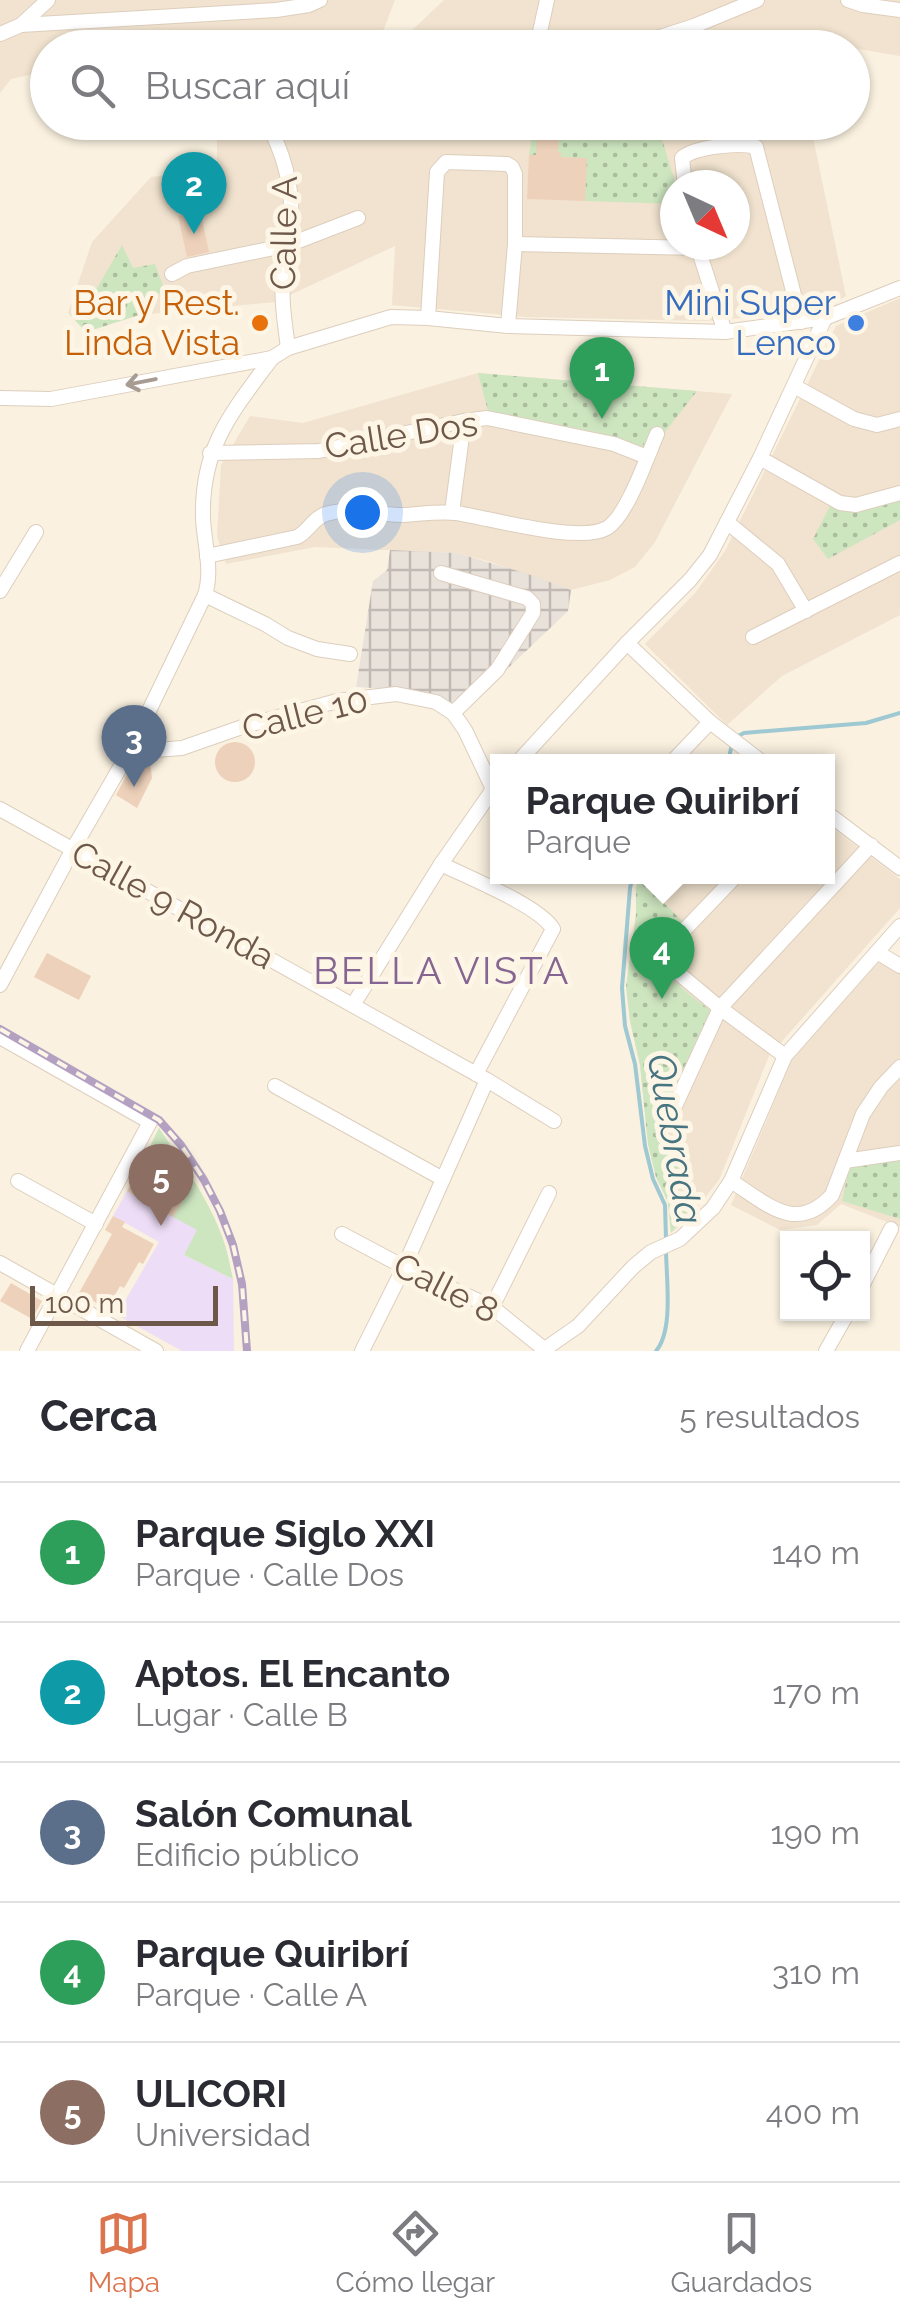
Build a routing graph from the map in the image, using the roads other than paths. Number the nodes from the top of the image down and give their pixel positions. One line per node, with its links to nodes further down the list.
1 (48, 0): 8 (street)
2 (320, 0): 6 (street)
3 (547, 0): 9 (street)
4 (757, 0): 10 (street)
5 (848, 0): 7 (street)
6 (276, 5): 8 (street)
7 (900, 10)
8 (21, 25): 11 (street)
9 (544, 30)
10 (682, 30)
11 (0, 34)
12 (276, 140): 16 (street, Calle A)
13 (683, 170): 23 (street)
14 (358, 218): 16 (street)
15 (515, 244): 17 (street); 21 (street); 24 (street)
16 (288, 245): 19 (street); 26 (street, Calle A)
17 (660, 246)
18 (702, 260): 25 (street)
19 (172, 274)
20 (900, 288): 22 (street)
21 (428, 318): 24 (street); 26 (street)
22 (825, 318): 23 (street); 28 (street)
23 (801, 322): 25 (street)
24 (508, 326): 25 (street)
25 (725, 332)
26 (288, 348): 27 (street)
27 (272, 358): 29 (street, one-way to 29); 33 (street)
28 (794, 386): 30 (street); 35 (street)
29 (0, 398)
30 (900, 419)
31 (464, 421): 33 (street, Calle Dos); 34 (street, Calle Dos); 37 (street)
32 (657, 434): 34 (street)
33 (210, 453): 40 (street)
34 (646, 458): 37 (street)
35 (760, 458): 36 (street); 38 (street)
36 (900, 494)
37 (452, 512): 40 (street)
38 (727, 522): 45 (street); 47 (street)
39 (36, 532): 43 (street)
40 (206, 556): 44 (street)
41 (900, 563): 45 (street)
42 (441, 573): 49 (street)
43 (0, 592)
44 (205, 595): 48 (street); 51 (street)
45 (806, 611): 46 (street)
46 (753, 637)
47 (627, 643): 50 (street); 52 (street)
48 (350, 654)
49 (453, 713): 51 (street, Calle 10); 55 (street)
50 (710, 722): 53 (street); 54 (street)
51 (129, 752): 60 (street)
52 (525, 754)
53 (680, 754)
54 (752, 754)
55 (490, 778)
56 (490, 794): 61 (street)
57 (0, 810): 60 (street, Calle 9 Ronda)
58 (835, 819): 59 (street)
59 (871, 845): 62 (street); 64 (street)
60 (73, 849): 69 (street); 70 (street, Calle 9 Ronda)
61 (441, 864): 70 (street); 75 (street)
62 (900, 868)
63 (728, 884): 71 (street)
64 (835, 884)
65 (835, 884): 71 (street)
66 (900, 926): 67 (street)
67 (877, 952): 68 (street); 73 (street)
68 (900, 966)
69 (0, 986)
70 (353, 1006): 75 (street, Calle 9 Ronda)
71 (720, 1008): 73 (street); 77 (street)
72 (0, 1037): 85 (street)
73 (785, 1056): 83 (street)
74 (900, 1067): 80 (street)
75 (482, 1077): 78 (street, Calle 9 Ronda); 81 (street)
76 (274, 1086): 81 (street)
77 (675, 1106)
78 (554, 1121)
79 (900, 1152): 80 (street)
80 (845, 1161): 83 (street)
81 (443, 1179): 89 (street)
82 (18, 1181): 85 (street)
83 (730, 1181): 94 (street)
84 (549, 1192): 92 (street)
85 (96, 1224): 91 (street)
86 (891, 1229): 90 (street)
87 (342, 1234): 89 (street, Calle 8)
88 (0, 1263): 91 (street)
89 (404, 1267): 92 (street, Calle 8); 97 (street)
90 (870, 1270)
91 (59, 1296): 95 (street); 96 (street)
92 (492, 1306): 94 (street, Calle 8)
93 (843, 1321): 98 (street)
94 (543, 1350)
95 (28, 1351)
96 (156, 1351)
97 (362, 1351)
98 (826, 1351)

